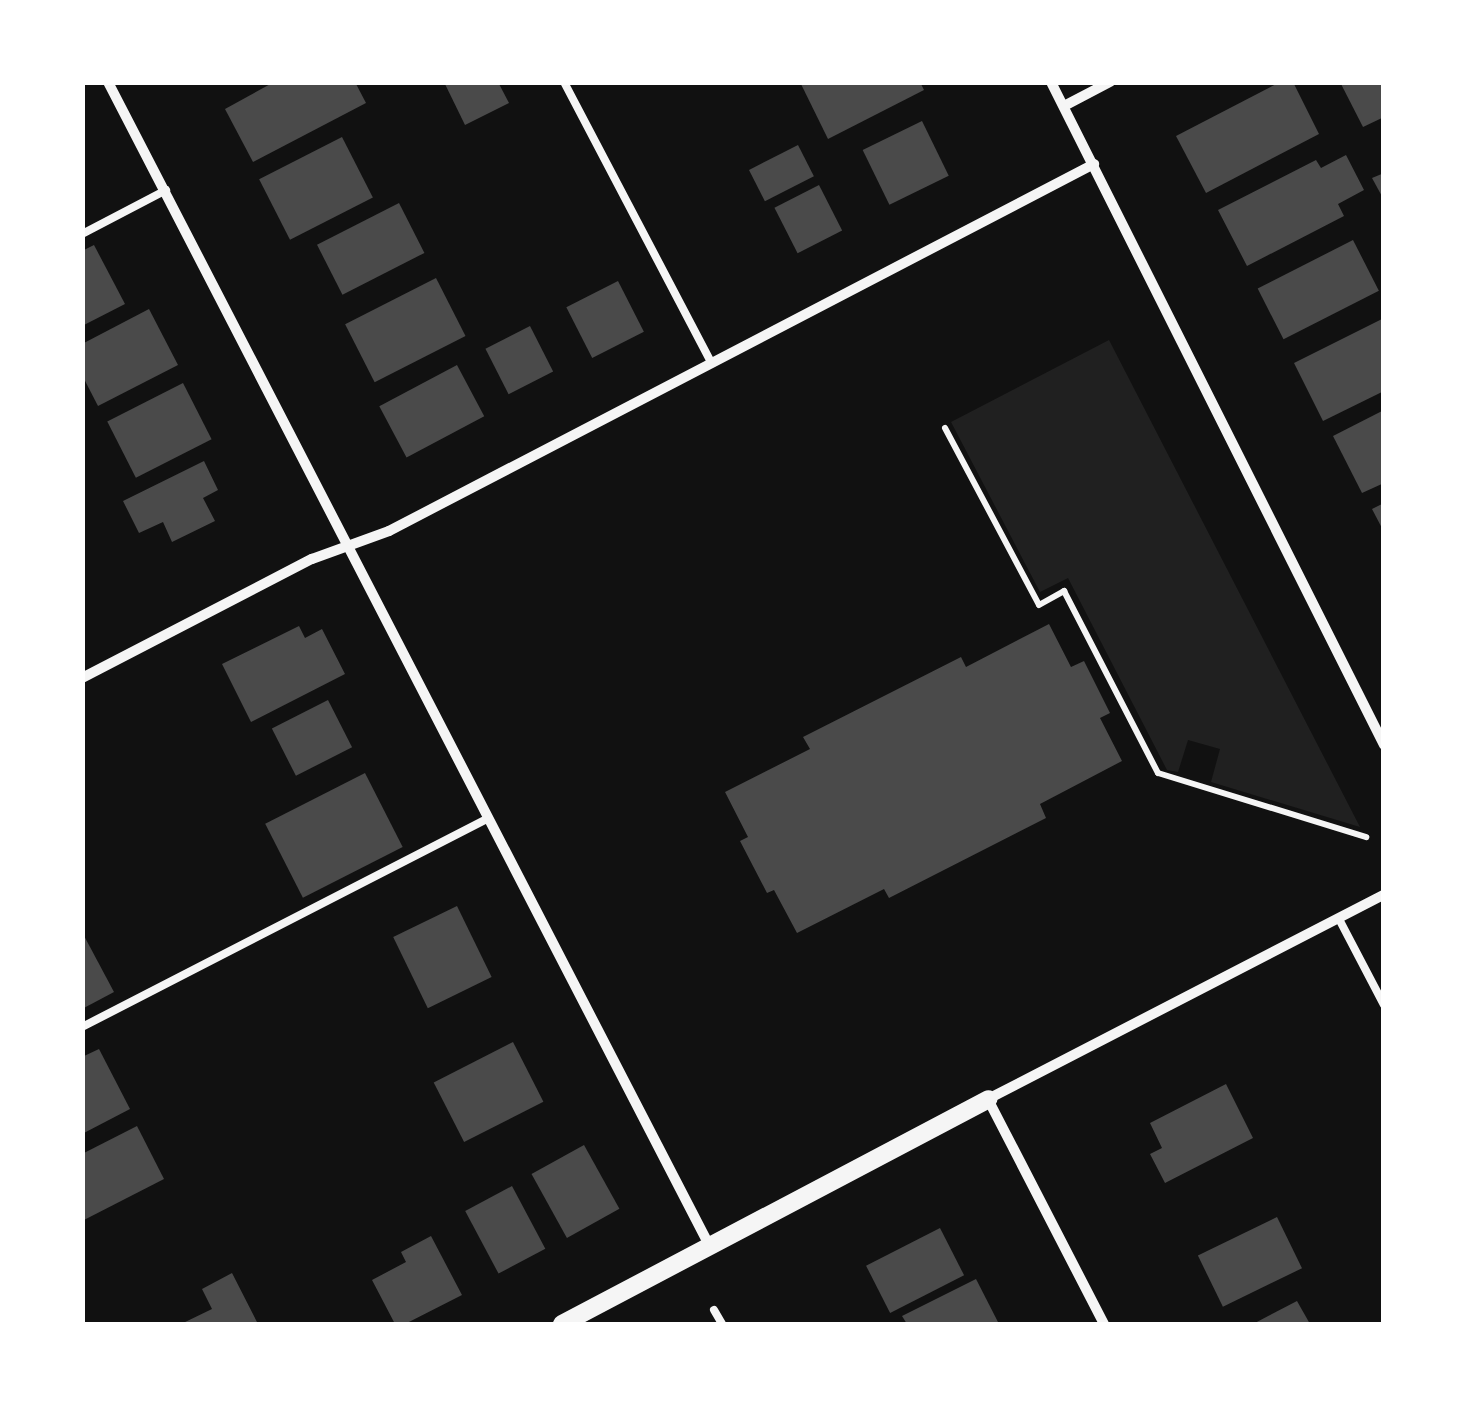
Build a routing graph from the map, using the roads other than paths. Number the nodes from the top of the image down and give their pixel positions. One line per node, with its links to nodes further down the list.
1 (564, 82): 9 (lane)
2 (1051, 82): 5 (street)
3 (1110, 82): 5 (street)
4 (109, 83): 7 (street)
5 (1064, 106): 6 (street)
6 (1094, 164): 9 (street); 12 (street)
7 (166, 190): 8 (lane); 10 (street)
8 (82, 234)
9 (712, 364): 10 (street)
10 (346, 543): 11 (street); 13 (street)
11 (82, 678)
12 (1384, 745)
13 (488, 818): 17 (lane); 19 (street)
14 (1384, 895): 15 (street)
15 (1339, 919): 16 (lane); 18 (street)
16 (1384, 1005)
17 (82, 1027)
18 (988, 1099): 19 (street); 23 (street)
19 (710, 1246): 21 (street)
20 (714, 1310): 22 (lane)
21 (562, 1324)
22 (722, 1324)
23 (1104, 1324)

